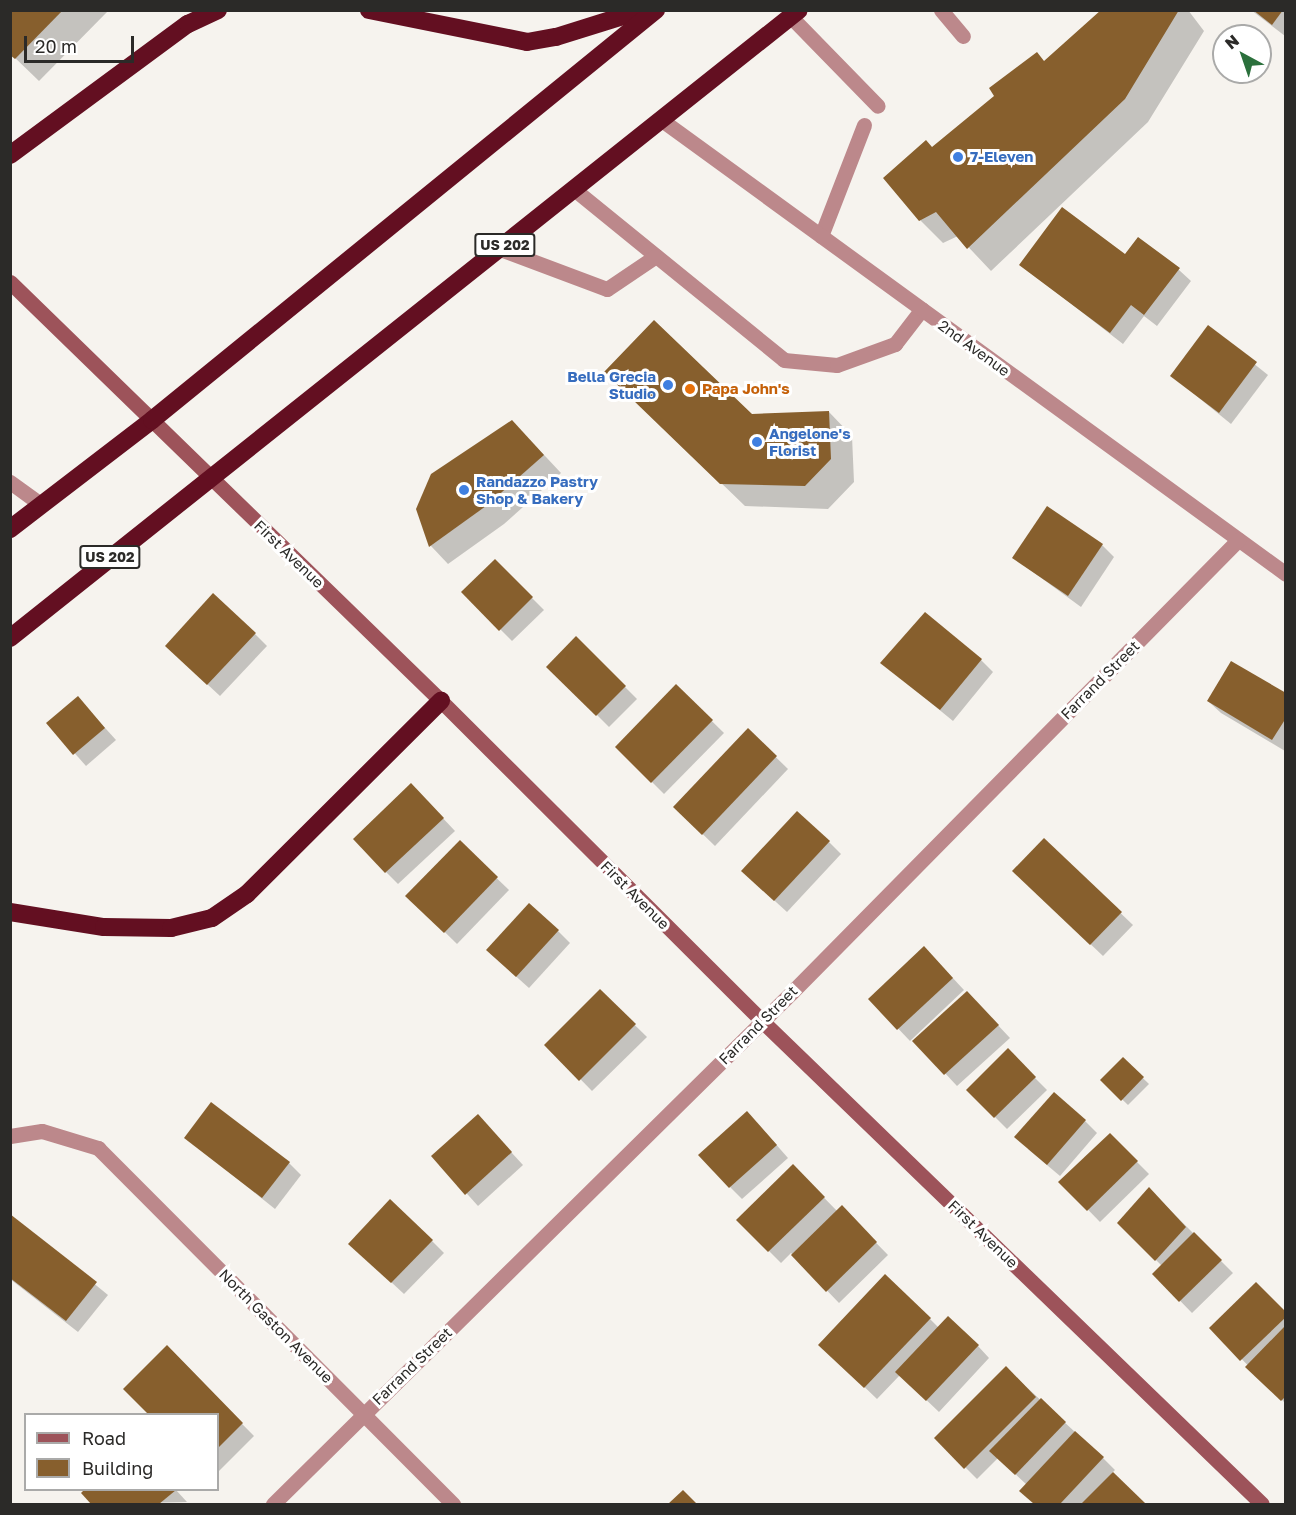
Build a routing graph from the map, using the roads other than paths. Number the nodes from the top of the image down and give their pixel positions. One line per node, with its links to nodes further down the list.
1 (218, 10): 11 (highway)
2 (369, 10): 3 (highway)
3 (642, 10)
4 (656, 10): 18 (highway)
5 (941, 10): 7 (street)
6 (795, 14): 8 (street); 9 (highway, US 202)
7 (963, 36)
8 (878, 106)
9 (663, 121): 12 (highway, US 202); 13 (street, 2nd Avenue)
10 (864, 125): 13 (street)
11 (10, 155)
12 (575, 190): 14 (highway, US 202); 15 (street)
13 (821, 236): 17 (street, 2nd Avenue)
14 (500, 249): 15 (street); 19 (highway, US 202)
15 (656, 256): 17 (street)
16 (10, 282): 18 (street, First Avenue)
17 (922, 309): 23 (street, 2nd Avenue)
18 (152, 420): 19 (street, First Avenue); 21 (highway)
19 (209, 477): 25 (highway, US 202); 26 (street, First Avenue)
20 (10, 482): 21 (street)
21 (42, 505): 22 (highway)
22 (10, 529)
23 (1238, 540): 24 (street, 2nd Avenue); 28 (street, Farrand Street)
24 (1286, 574)
25 (10, 638)
26 (441, 701): 27 (highway); 28 (street, First Avenue)
27 (10, 912)
28 (762, 1022): 30 (street, Farrand Street); 33 (street, First Avenue)
29 (10, 1136): 30 (street, North Gaston Avenue)
30 (363, 1414): 31 (street, Farrand Street); 32 (street, North Gaston Avenue)
31 (273, 1504)
32 (453, 1504)
33 (1262, 1504)

